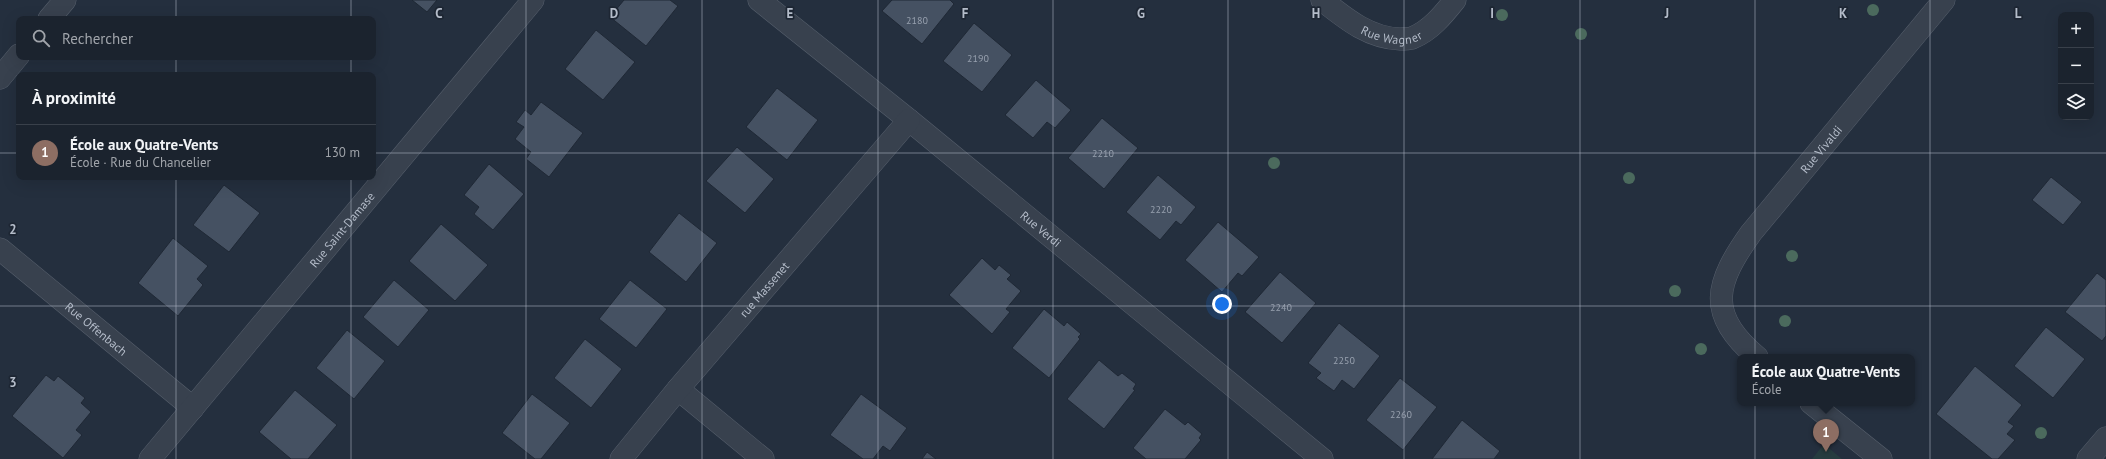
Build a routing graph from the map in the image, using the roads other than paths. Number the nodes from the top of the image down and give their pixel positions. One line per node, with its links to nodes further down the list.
1 (65, 0): 7 (street)
2 (533, 0): 15 (street, Rue Saint-Damase)
3 (759, 0): 10 (street, Rue Verdi)
4 (1322, 0): 5 (street, Rue Wagner)
5 (1455, 0)
6 (1944, 0): 12 (street, Rue Vivaldi)
7 (52, 16)
8 (16, 59): 9 (street)
9 (0, 78)
10 (909, 120): 13 (street, rue Massenet); 20 (street, Rue Verdi)
11 (0, 249): 15 (street, Rue Offenbach)
12 (1753, 354)
13 (678, 389): 18 (street, rue Massenet); 19 (street)
14 (1816, 406): 21 (street)
15 (193, 408): 17 (street, Rue Saint-Damase)
16 (2106, 438): 22 (street)
17 (150, 459)
18 (621, 459)
19 (763, 459)
20 (1322, 459)
21 (1881, 459)
22 (2088, 459)

